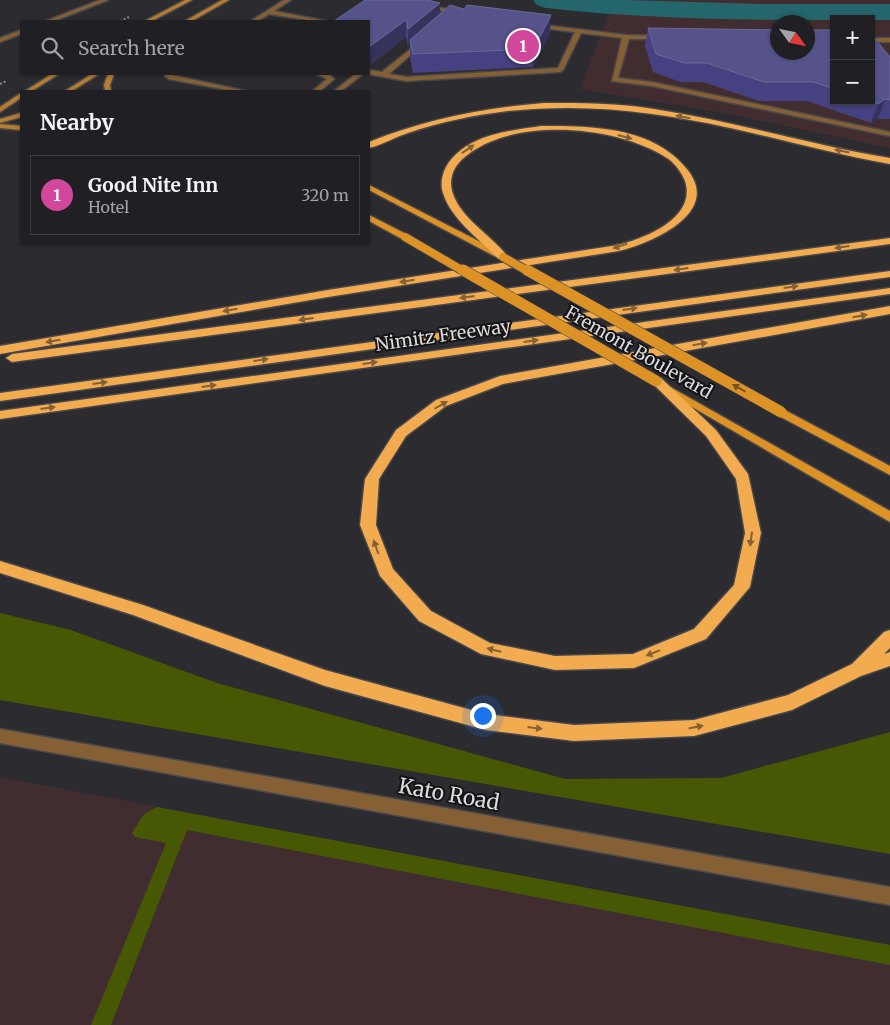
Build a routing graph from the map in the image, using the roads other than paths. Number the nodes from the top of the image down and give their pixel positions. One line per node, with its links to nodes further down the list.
1 (106, 0): 10 (street)
2 (189, 0): 11 (main road)
3 (226, 0): 12 (main road)
4 (288, 0): 6 (street)
5 (399, 0): 7 (street)
6 (268, 12): 13 (street); 14 (street)
7 (456, 12): 8 (street); 9 (street)
8 (465, 14)
9 (449, 19)
10 (52, 20)
11 (150, 20)
12 (190, 20)
13 (256, 20)
14 (302, 20)
15 (525, 24): 16 (street)
16 (579, 31): 19 (street); 31 (street)
17 (20, 32): 21 (street)
18 (427, 37): 31 (street)
19 (626, 37): 20 (street); 45 (street)
20 (673, 38)
21 (0, 40)
22 (875, 40): 23 (street)
23 (890, 40)
24 (370, 72): 31 (street)
25 (54, 75): 32 (main road)
26 (94, 75): 33 (main road)
27 (111, 75): 34 (main road)
28 (168, 75): 35 (street)
29 (326, 75): 36 (street)
30 (359, 75): 37 (street)
31 (383, 75)
32 (30, 90)
33 (70, 90)
34 (108, 90)
35 (238, 90)
36 (317, 90)
37 (339, 90)
38 (0, 97): 39 (main road)
39 (19, 98): 40 (main road)
40 (0, 110)
41 (20, 115): 42 (main road)
42 (0, 121)
43 (0, 126): 44 (main road)
44 (20, 128)
45 (890, 134)
46 (370, 145): 47 (highway, one-way to 46)
47 (890, 161)
48 (370, 188): 51 (main road, Fremont Boulevard)
49 (370, 219): 57 (main road, Fremont Boulevard, bridge)
50 (890, 241): 56 (highway, Nimitz Freeway, one-way to 56)
51 (504, 257): 55 (highway, one-way to 55); 60 (main road, Fremont Boulevard, one-way to 51, bridge)
52 (890, 274): 58 (highway, one-way to 52)
53 (890, 291): 59 (highway, Nimitz Freeway, one-way to 53)
54 (890, 310): 57 (highway, one-way to 54)
55 (0, 350)
56 (0, 359)
57 (656, 381): 61 (main road, Fremont Boulevard)
58 (0, 397)
59 (0, 415)
60 (890, 471)
61 (890, 517)
62 (0, 567): 65 (highway, one-way to 65)
63 (890, 637): 65 (highway)
64 (890, 659): 65 (highway)
65 (856, 670)
66 (0, 736): 67 (street, Kato Road)
67 (890, 896)

